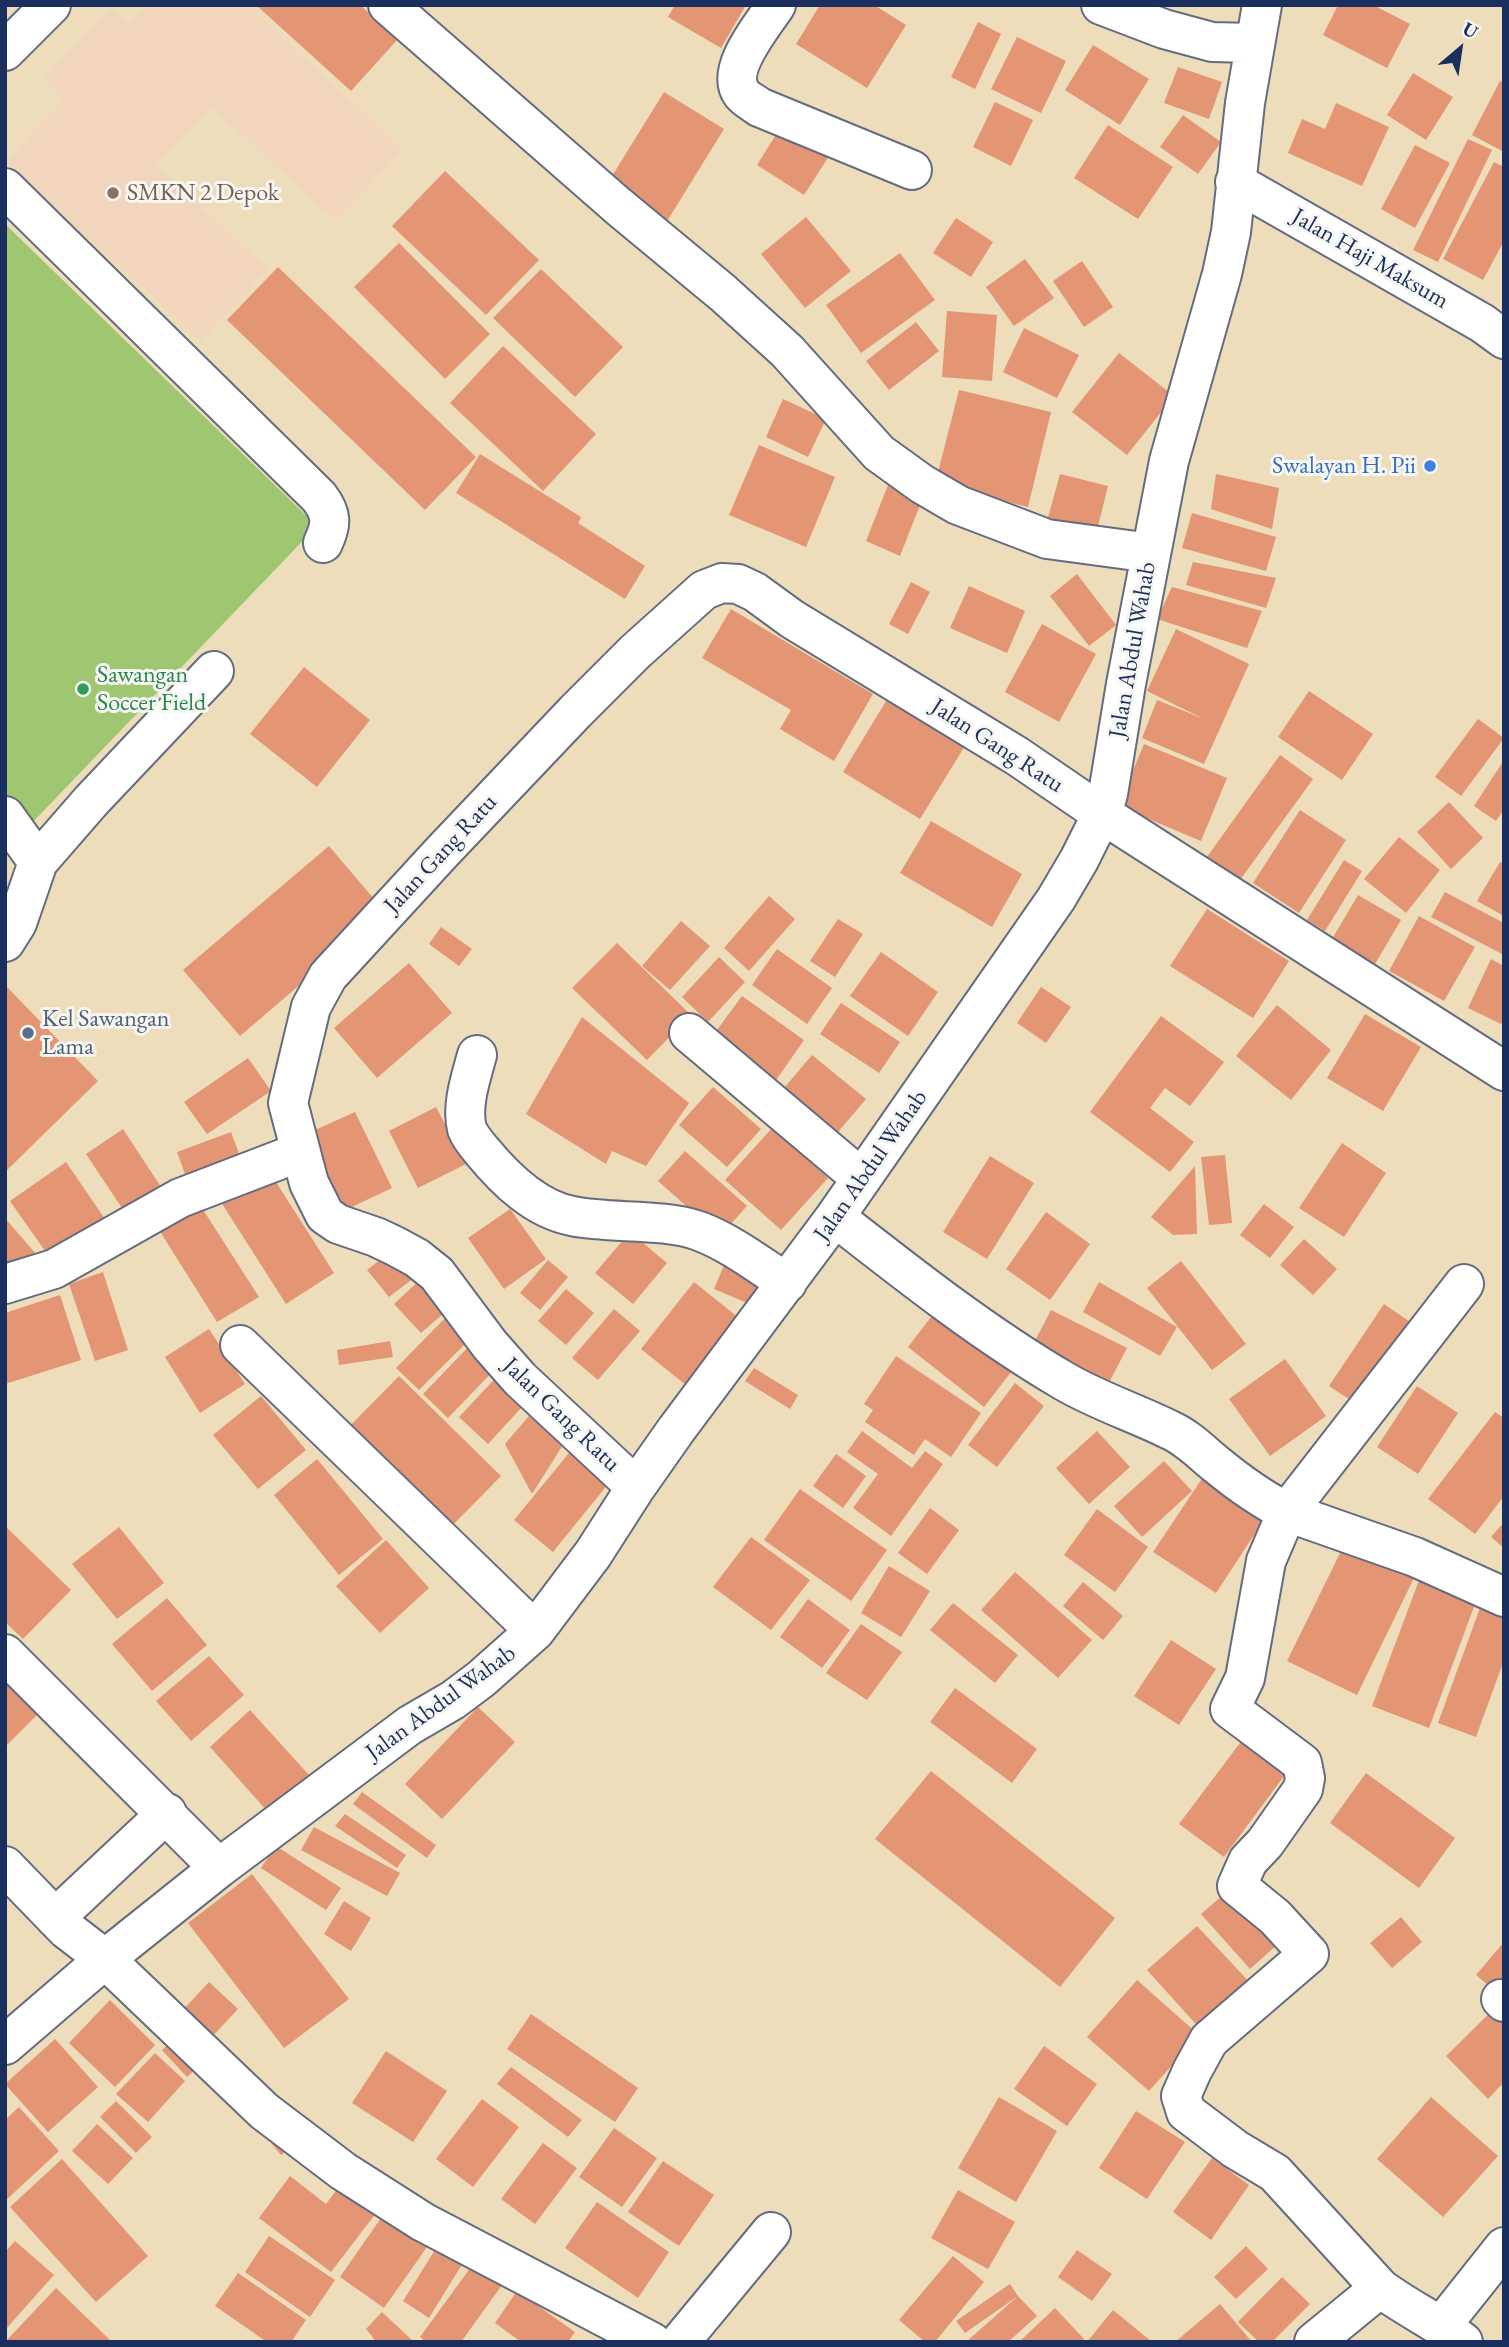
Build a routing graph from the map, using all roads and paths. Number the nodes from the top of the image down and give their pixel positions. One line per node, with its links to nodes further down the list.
1 (51, 5): 7 (street)
2 (388, 5): 13 (street)
3 (776, 5): 8 (street)
4 (1101, 5): 6 (street)
5 (1262, 5): 6 (street, Jalan Abdul Wahab)
6 (1254, 43): 9 (street, Jalan Abdul Wahab)
7 (5, 51)
8 (912, 170)
9 (1235, 182): 11 (street, Jalan Haji Maksum); 13 (street, Jalan Abdul Wahab)
10 (5, 188): 12 (street)
11 (1504, 338)
12 (323, 543)
13 (1151, 553): 15 (street, Jalan Abdul Wahab)
14 (214, 671): 17 (street)
15 (1102, 814): 21 (street, Jalan Gang Ratu); 22 (street, Jalan Gang Ratu); 23 (street, Jalan Abdul Wahab)
16 (5, 816): 17 (street)
17 (38, 862): 18 (street)
18 (5, 942)
19 (689, 1033): 23 (street)
20 (477, 1055): 26 (street)
21 (1504, 1071)
22 (300, 1152): 25 (street); 29 (street, Jalan Gang Ratu)
23 (861, 1178): 24 (street, Jalan Abdul Wahab)
24 (848, 1227): 26 (street, Jalan Abdul Wahab); 30 (street)
25 (5, 1283)
26 (787, 1283): 29 (street, Jalan Abdul Wahab)
27 (1464, 1284): 30 (street)
28 (240, 1345): 32 (street)
29 (636, 1487): 32 (street, Jalan Abdul Wahab)
30 (1287, 1512): 31 (street); 42 (street)
31 (1504, 1597)
32 (535, 1631): 36 (street, Jalan Abdul Wahab)
33 (5, 1654): 34 (street)
34 (166, 1813): 36 (street); 37 (street)
35 (5, 1866): 37 (street)
36 (219, 1868): 38 (street, Jalan Abdul Wahab)
37 (55, 1918): 38 (street)
38 (105, 1959): 39 (street, Jalan Abdul Wahab); 44 (street)
39 (5, 2045)
40 (771, 2232): 45 (street)
41 (1504, 2247): 43 (street)
42 (1380, 2288): 43 (street); 46 (street)
43 (1452, 2333)
44 (652, 2342)
45 (680, 2342)
46 (1314, 2342)

